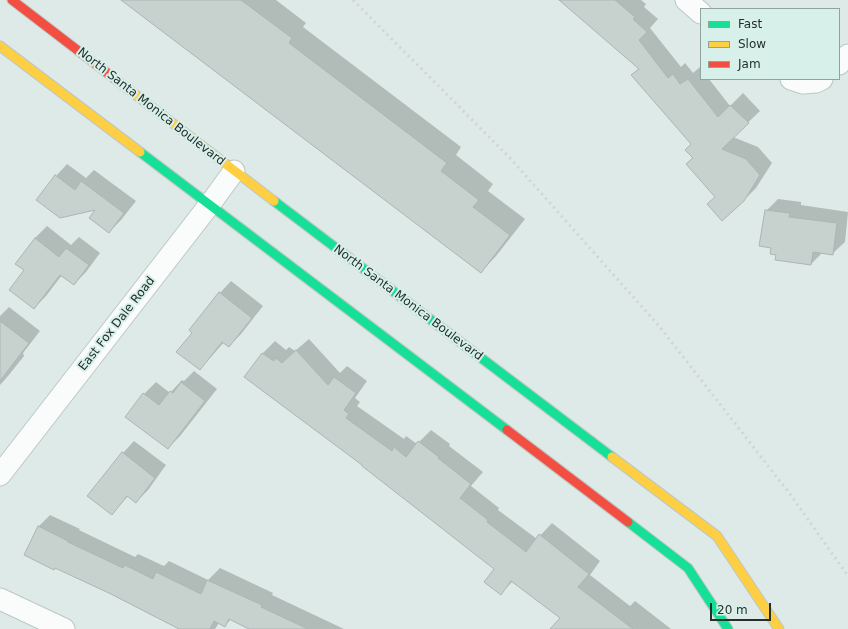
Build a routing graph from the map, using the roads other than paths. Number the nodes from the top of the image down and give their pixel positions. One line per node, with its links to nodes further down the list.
1 (12, 0): 9 (street, North Santa Monica Boulevard)
2 (686, 0): 3 (street)
3 (700, 12)
4 (0, 46): 10 (street)
5 (848, 54): 6 (street)
6 (840, 63)
7 (793, 80): 8 (street)
8 (820, 80)
9 (234, 171): 10 (street, East Fox Dale Road); 15 (street, North Santa Monica Boulevard)
10 (210, 204): 11 (street, East Fox Dale Road); 14 (street)
11 (1, 471)
12 (0, 599): 13 (street)
13 (64, 629)
14 (728, 629)
15 (779, 629)

